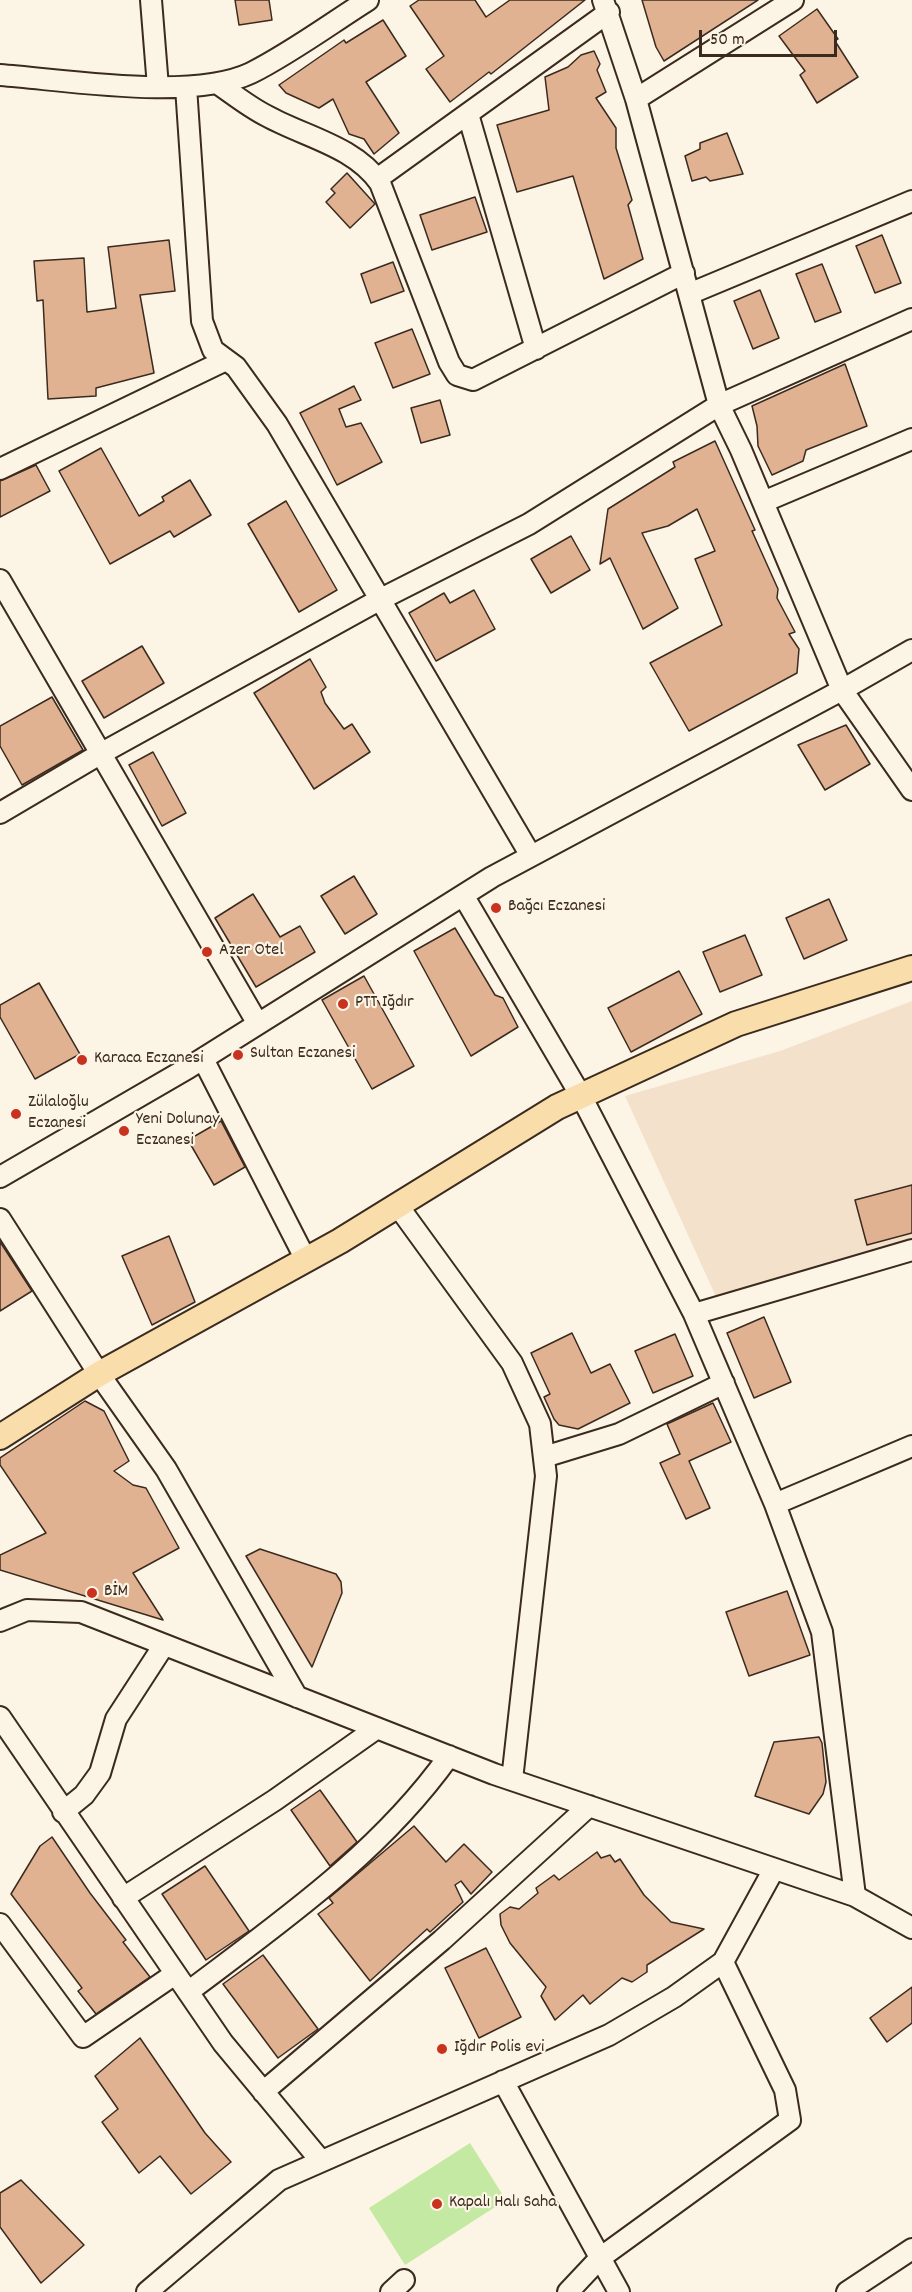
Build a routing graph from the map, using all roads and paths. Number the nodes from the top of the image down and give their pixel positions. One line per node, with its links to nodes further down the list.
1 (151, 0): 7 (street)
2 (368, 0): 6 (street)
3 (793, 0): 9 (street)
4 (606, 6): 9 (street); 10 (street)
5 (0, 75): 7 (street)
6 (217, 82): 8 (street); 11 (street)
7 (158, 87): 8 (street)
8 (186, 87): 17 (street)
9 (636, 99): 13 (street)
10 (468, 114): 11 (street); 16 (street)
11 (377, 179): 16 (street)
12 (912, 201): 14 (street)
13 (684, 273): 14 (street); 16 (street)
14 (689, 294): 18 (street)
15 (912, 319): 18 (street)
16 (536, 349)
17 (226, 360): 20 (street); 23 (street)
18 (719, 405): 21 (street); 23 (street)
19 (912, 439): 21 (street)
20 (0, 469)
21 (763, 502): 25 (street)
22 (0, 580): 26 (street)
23 (379, 600): 26 (street); 29 (street)
24 (912, 650): 25 (street)
25 (842, 690): 27 (street); 29 (street)
26 (100, 754): 28 (street); 32 (street)
27 (912, 790)
28 (0, 813)
29 (531, 856): 30 (street)
30 (463, 895): 32 (street); 34 (street)
31 (912, 968): 34 (main road)
32 (258, 1024): 33 (street)
33 (203, 1059): 35 (street); 39 (street)
34 (581, 1096): 36 (main road); 40 (street)
35 (0, 1177)
36 (398, 1206): 39 (main road); 45 (street)
37 (0, 1219): 41 (street)
38 (912, 1250): 40 (street)
39 (306, 1260): 41 (main road)
40 (693, 1314): 42 (street)
41 (99, 1374): 43 (main road); 49 (street)
42 (724, 1383): 45 (street); 46 (street)
43 (0, 1437)
44 (912, 1447): 46 (street)
45 (544, 1457): 54 (street)
46 (775, 1504): 58 (street)
47 (0, 1621): 48 (street)
48 (164, 1645): 49 (street); 56 (street)
49 (297, 1697): 51 (street)
50 (0, 1717): 52 (street)
51 (377, 1728): 53 (street); 59 (street)
52 (6, 1739): 56 (street)
53 (449, 1756): 54 (street); 64 (street)
54 (512, 1780): 55 (street)
55 (589, 1806): 57 (street); 66 (street)
56 (63, 1812): 59 (street)
57 (774, 1869): 58 (street); 62 (street)
58 (855, 1896): 61 (street)
59 (123, 1898): 63 (street)
60 (0, 1924): 63 (street)
61 (912, 1928)
62 (723, 1962): 65 (street); 69 (street)
63 (175, 1974): 64 (street)
64 (188, 1992): 66 (street)
65 (503, 2081): 67 (street); 69 (street)
66 (263, 2092): 67 (street)
67 (321, 2162): 70 (street)
68 (912, 2249): 73 (street)
69 (600, 2258): 71 (street); 72 (street)
70 (147, 2292)
71 (568, 2292)
72 (619, 2292)
73 (847, 2292)

